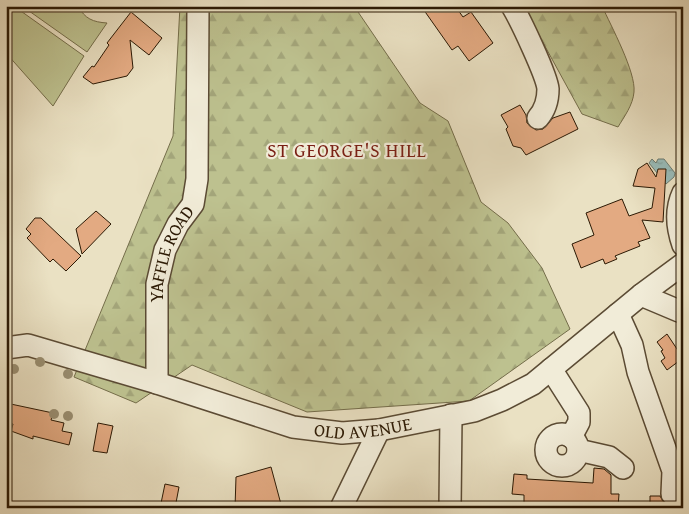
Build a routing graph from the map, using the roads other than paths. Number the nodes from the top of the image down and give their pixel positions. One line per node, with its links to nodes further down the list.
1 (198, 6): 12 (street, YAFFLE ROAD)
2 (512, 6): 3 (street)
3 (538, 118)
4 (683, 193): 5 (street)
5 (683, 245)
6 (683, 264): 7 (street, OLD AVENUE)
7 (641, 294): 8 (street); 9 (street, OLD AVENUE)
8 (683, 310)
9 (618, 314): 11 (street, OLD AVENUE); 16 (street)
10 (6, 348): 12 (street, OLD AVENUE)
11 (550, 369): 13 (street, OLD AVENUE); 15 (street)
12 (157, 383): 14 (street, OLD AVENUE)
13 (451, 416): 14 (street, OLD AVENUE); 18 (street)
14 (379, 430): 17 (street)
15 (623, 468)
16 (672, 494)
17 (340, 508)
18 (450, 508)

